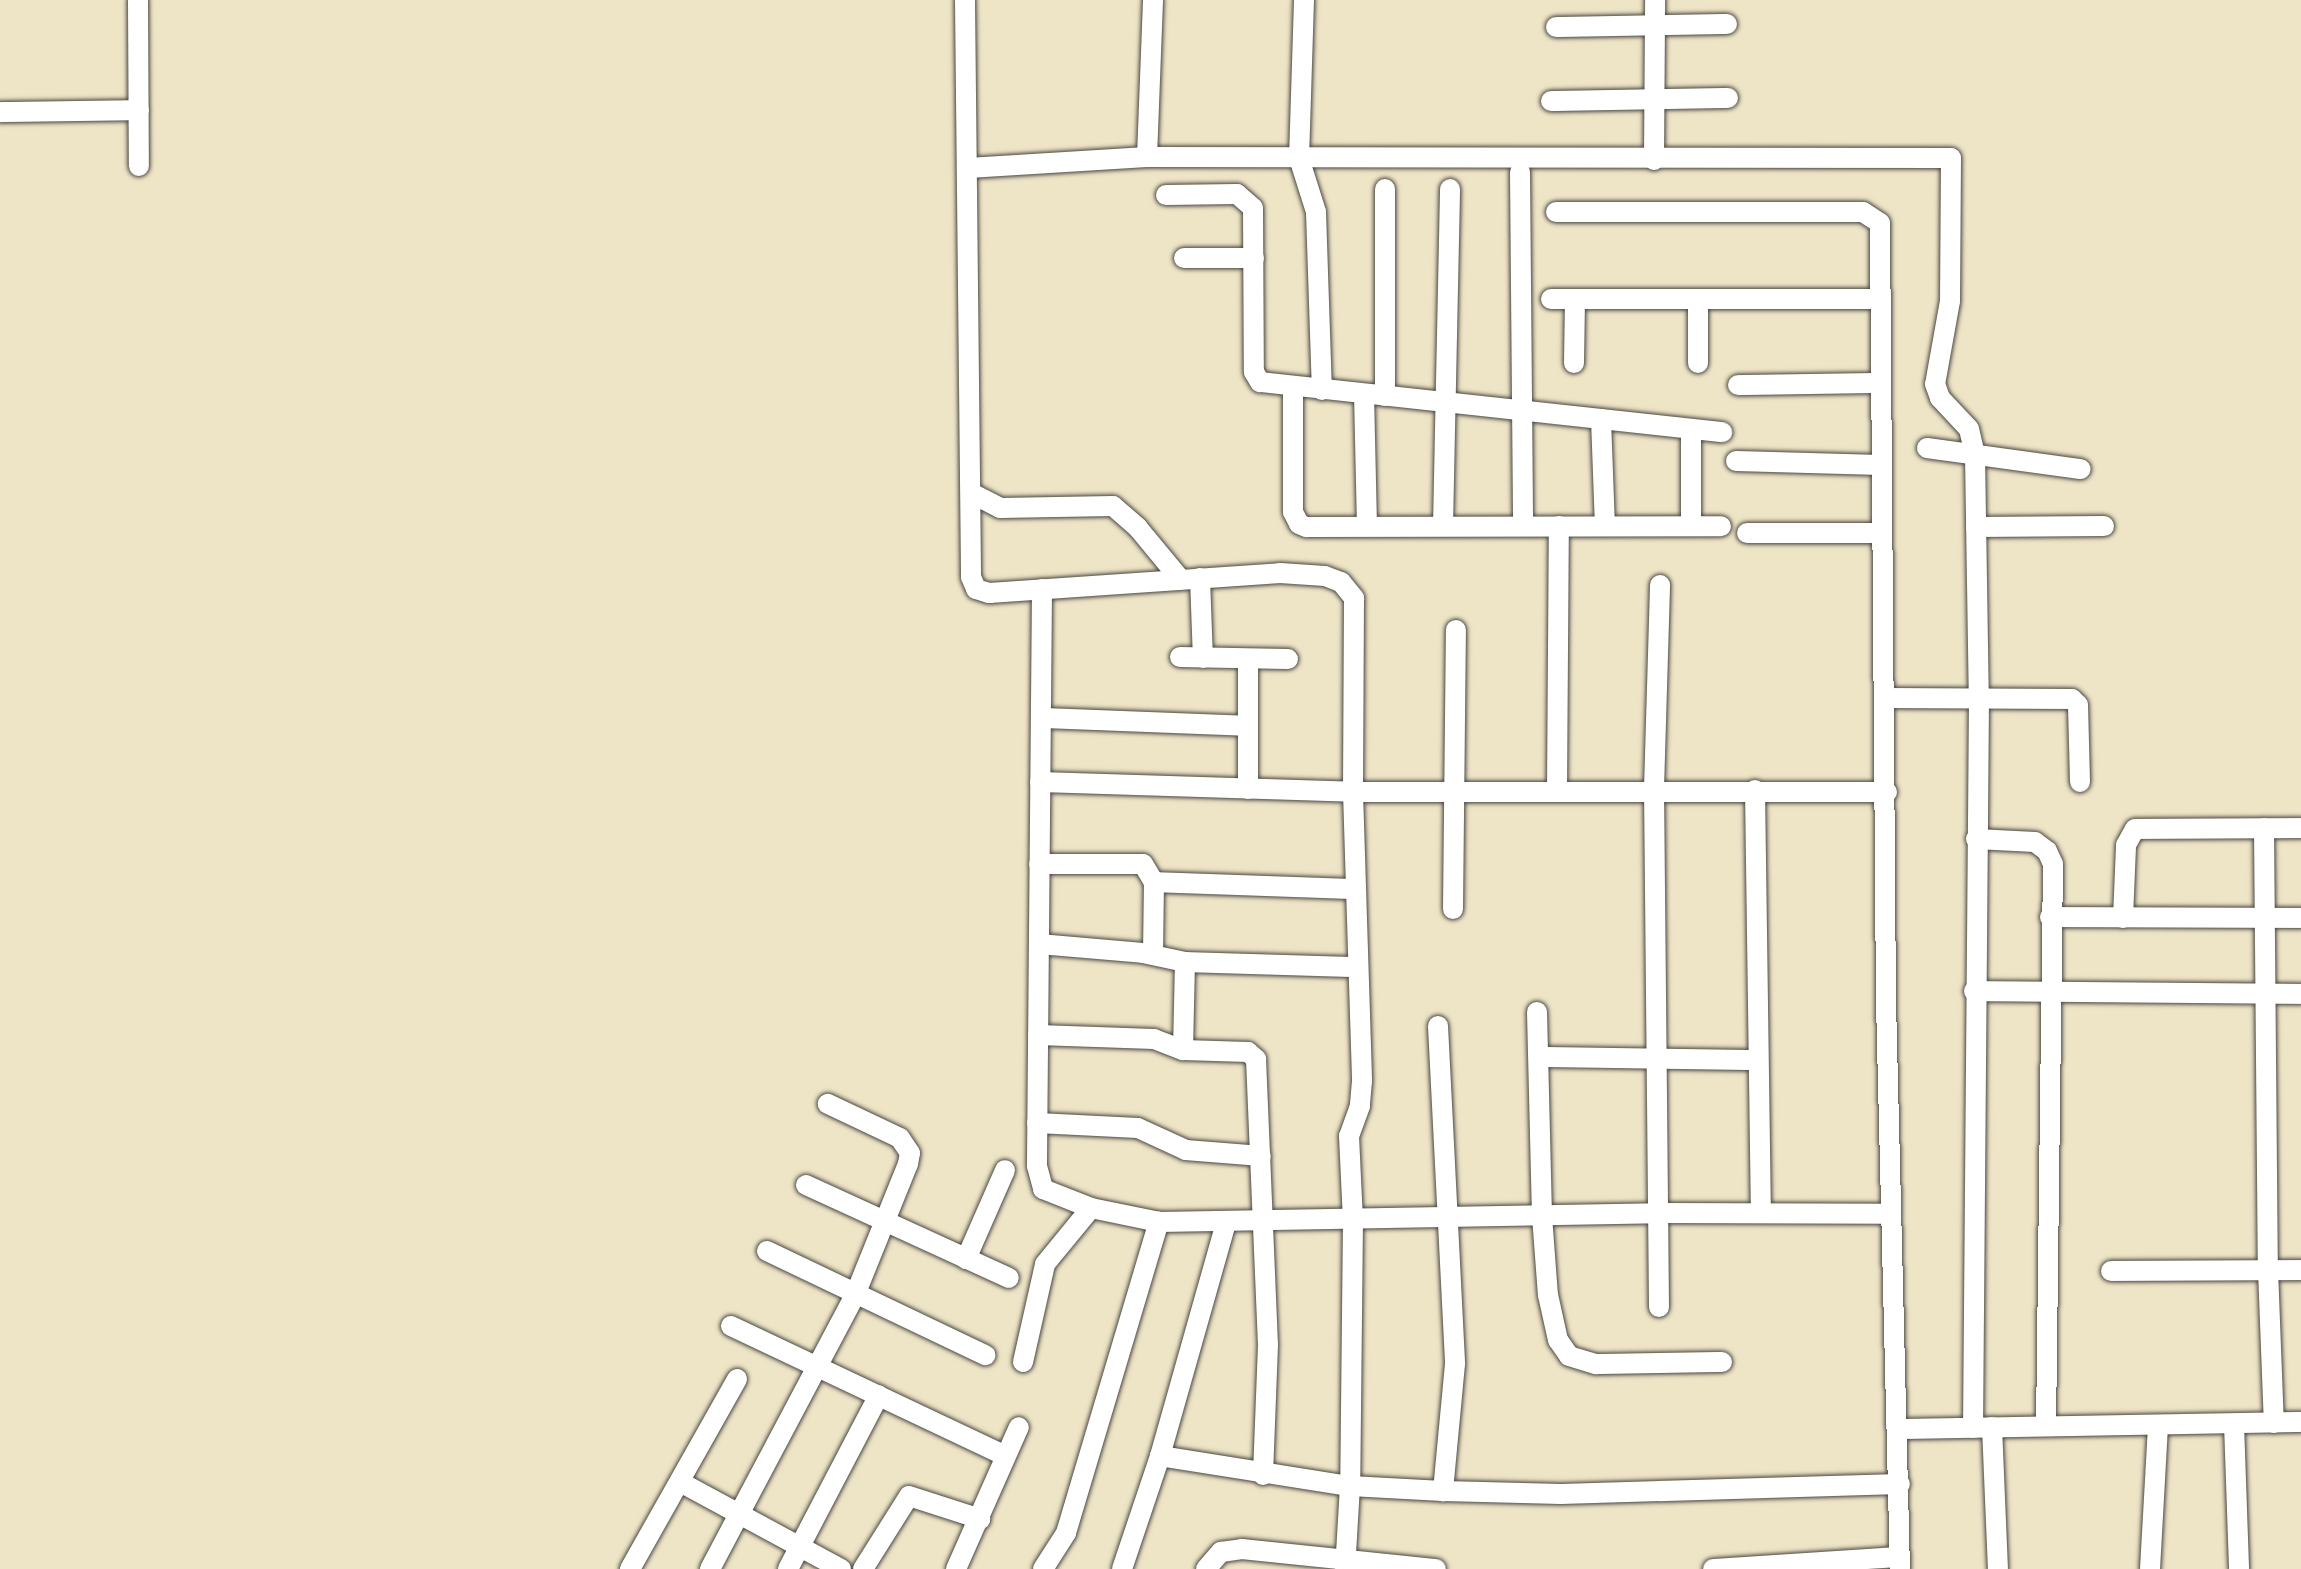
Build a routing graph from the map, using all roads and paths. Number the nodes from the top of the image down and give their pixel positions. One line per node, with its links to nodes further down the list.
1 (138, 0): 12 (street)
2 (964, 0): 18 (street)
3 (1153, 0): 14 (street)
4 (1304, 0): 15 (street)
5 (1655, 0): 7 (street)
6 (1727, 24): 7 (street)
7 (1655, 26): 8 (street); 11 (street)
8 (1556, 27)
9 (1728, 98): 11 (street)
10 (1550, 100): 11 (street)
11 (1654, 100): 16 (street)
12 (139, 110): 13 (street); 17 (street)
13 (0, 112)
14 (1147, 157): 15 (street); 18 (street)
15 (1299, 158): 16 (street); 35 (street)
16 (1654, 160): 43 (street)
17 (139, 166)
18 (968, 168): 47 (street)
19 (1520, 172): 38 (street)
20 (1385, 189): 36 (street)
21 (1450, 189): 37 (street)
22 (1166, 195): 25 (street)
23 (1556, 212): 27 (street)
24 (1184, 258): 25 (street)
25 (1254, 258): 34 (street)
26 (1550, 299): 28 (street)
27 (1881, 299): 29 (street); 32 (street)
28 (1576, 300): 29 (street); 31 (street)
29 (1698, 301): 30 (street)
30 (1698, 362)
31 (1574, 364)
32 (1881, 383): 33 (street); 45 (street)
33 (1738, 385)
34 (1293, 387): 35 (street); 48 (street)
35 (1322, 390): 36 (street)
36 (1374, 395): 37 (street); 48 (street)
37 (1444, 402): 38 (street); 49 (street)
38 (1520, 411): 39 (street); 50 (street)
39 (1601, 420): 40 (street); 52 (street)
40 (1691, 429): 41 (street); 53 (street)
41 (1722, 432)
42 (1927, 448): 43 (street)
43 (1975, 455): 46 (street); 56 (street)
44 (1736, 462): 45 (street)
45 (1881, 465): 58 (street)
46 (2081, 468)
47 (971, 492): 59 (street); 61 (street)
48 (1367, 526): 49 (street)
49 (1443, 526): 50 (street)
50 (1523, 526): 51 (street)
51 (1558, 526): 52 (street); 78 (street)
52 (1604, 526): 53 (street)
53 (1691, 526): 54 (street)
54 (1721, 526)
55 (2104, 526): 56 (street)
56 (1976, 527): 68 (street)
57 (1747, 532): 58 (street)
58 (1881, 532): 67 (street)
59 (1191, 579): 61 (street); 64 (street); 76 (street)
60 (1660, 585): 74 (street)
61 (1042, 589): 69 (street)
62 (1456, 630): 77 (street)
63 (1180, 657): 64 (street)
64 (1202, 658): 65 (street)
65 (1248, 659): 66 (street); 70 (street)
66 (1288, 659)
67 (1885, 698): 68 (street); 79 (street)
68 (1979, 699): 72 (street); 82 (street)
69 (1041, 718): 70 (street); 71 (street)
70 (1248, 726): 73 (street)
71 (1040, 782): 73 (street); 83 (street)
72 (2080, 782)
73 (1248, 789): 76 (street)
74 (1654, 789): 75 (street); 78 (street); 104 (street)
75 (1755, 790): 79 (street); 105 (street)
76 (1353, 792): 77 (street); 85 (street)
77 (1455, 792): 78 (street); 86 (street)
78 (1558, 792)
79 (1888, 792): 114 (street)
80 (2264, 828): 81 (street); 88 (street); 89 (street)
81 (2301, 828)
82 (1976, 839): 87 (street); 95 (street)
83 (1039, 864): 84 (street); 91 (street)
84 (1154, 882): 85 (street); 92 (street)
85 (1356, 889): 94 (street)
86 (1453, 909)
87 (2050, 916): 88 (street); 96 (street)
88 (2124, 918): 89 (street)
89 (2264, 918): 90 (street); 97 (street)
90 (2301, 918)
91 (1038, 944): 92 (street); 101 (street)
92 (1153, 954): 93 (street)
93 (1184, 962): 94 (street); 102 (street)
94 (1358, 967): 117 (street)
95 (1974, 991): 96 (street); 144 (street)
96 (2052, 993): 97 (street); 141 (street)
97 (2264, 994): 98 (street); 124 (street)
98 (2301, 994)
99 (1538, 1012): 103 (street)
100 (1438, 1026): 116 (street)
101 (1038, 1035): 102 (street); 107 (street)
102 (1183, 1050): 108 (street)
103 (1539, 1057): 104 (street); 115 (street)
104 (1654, 1058): 105 (street); 113 (street)
105 (1756, 1060): 112 (street)
106 (828, 1104): 121 (street)
107 (1037, 1123): 108 (street); 111 (street)
108 (1261, 1156): 120 (street)
109 (1005, 1170): 123 (street)
110 (806, 1186): 121 (street)
111 (1091, 1208): 118 (street); 132 (street)
112 (1761, 1212): 113 (street); 114 (street)
113 (1658, 1213): 115 (street); 129 (street)
114 (1891, 1214): 143 (street)
115 (1542, 1216): 116 (street); 133 (street)
116 (1445, 1218): 117 (street); 151 (street)
117 (1353, 1220): 120 (street); 150 (street)
118 (1159, 1222): 119 (street); 164 (street)
119 (1226, 1222): 120 (street); 146 (street)
120 (1264, 1223): 147 (street)
121 (884, 1224): 123 (street); 128 (street)
122 (767, 1252): 128 (street)
123 (966, 1259): 127 (street)
124 (2268, 1270): 125 (street); 126 (street); 137 (street)
125 (2301, 1270)
126 (2111, 1271)
127 (1009, 1278)
128 (855, 1295): 131 (street); 134 (street)
129 (1659, 1306)
130 (731, 1326): 134 (street)
131 (984, 1356)
132 (1023, 1362)
133 (1722, 1362)
134 (818, 1366): 136 (street); 152 (street)
135 (737, 1379): 148 (street)
136 (879, 1395): 145 (street); 154 (street)
137 (2274, 1422): 138 (street); 139 (street)
138 (2301, 1422)
139 (2234, 1424): 140 (street); 172 (street)
140 (2158, 1425): 141 (street); 171 (street)
141 (2046, 1426): 144 (street)
142 (1019, 1427): 145 (street)
143 (1899, 1428): 144 (street); 149 (street)
144 (1982, 1428): 170 (street)
145 (1006, 1456): 153 (street)
146 (1160, 1456): 147 (street); 165 (street)
147 (1263, 1475): 150 (street)
148 (680, 1482): 152 (street); 158 (street)
149 (1900, 1484): 151 (street); 156 (street)
150 (1350, 1486): 151 (street); 157 (street)
151 (1443, 1491)
152 (742, 1513): 154 (street); 159 (street)
153 (980, 1519): 162 (street); 163 (street)
154 (800, 1546): 160 (street); 161 (street)
155 (1296, 1562): 157 (street); 166 (street)
156 (1900, 1563): 169 (street)
157 (1345, 1564): 167 (street)
158 (630, 1569)
159 (710, 1569)
160 (788, 1569)
161 (841, 1569)
162 (864, 1569)
163 (956, 1569)
164 (1043, 1569)
165 (1122, 1569)
166 (1206, 1569)
167 (1428, 1569): 168 (street)
168 (1436, 1569)
169 (1714, 1569)
170 (1998, 1569)
171 (2150, 1569)
172 (2238, 1569)

